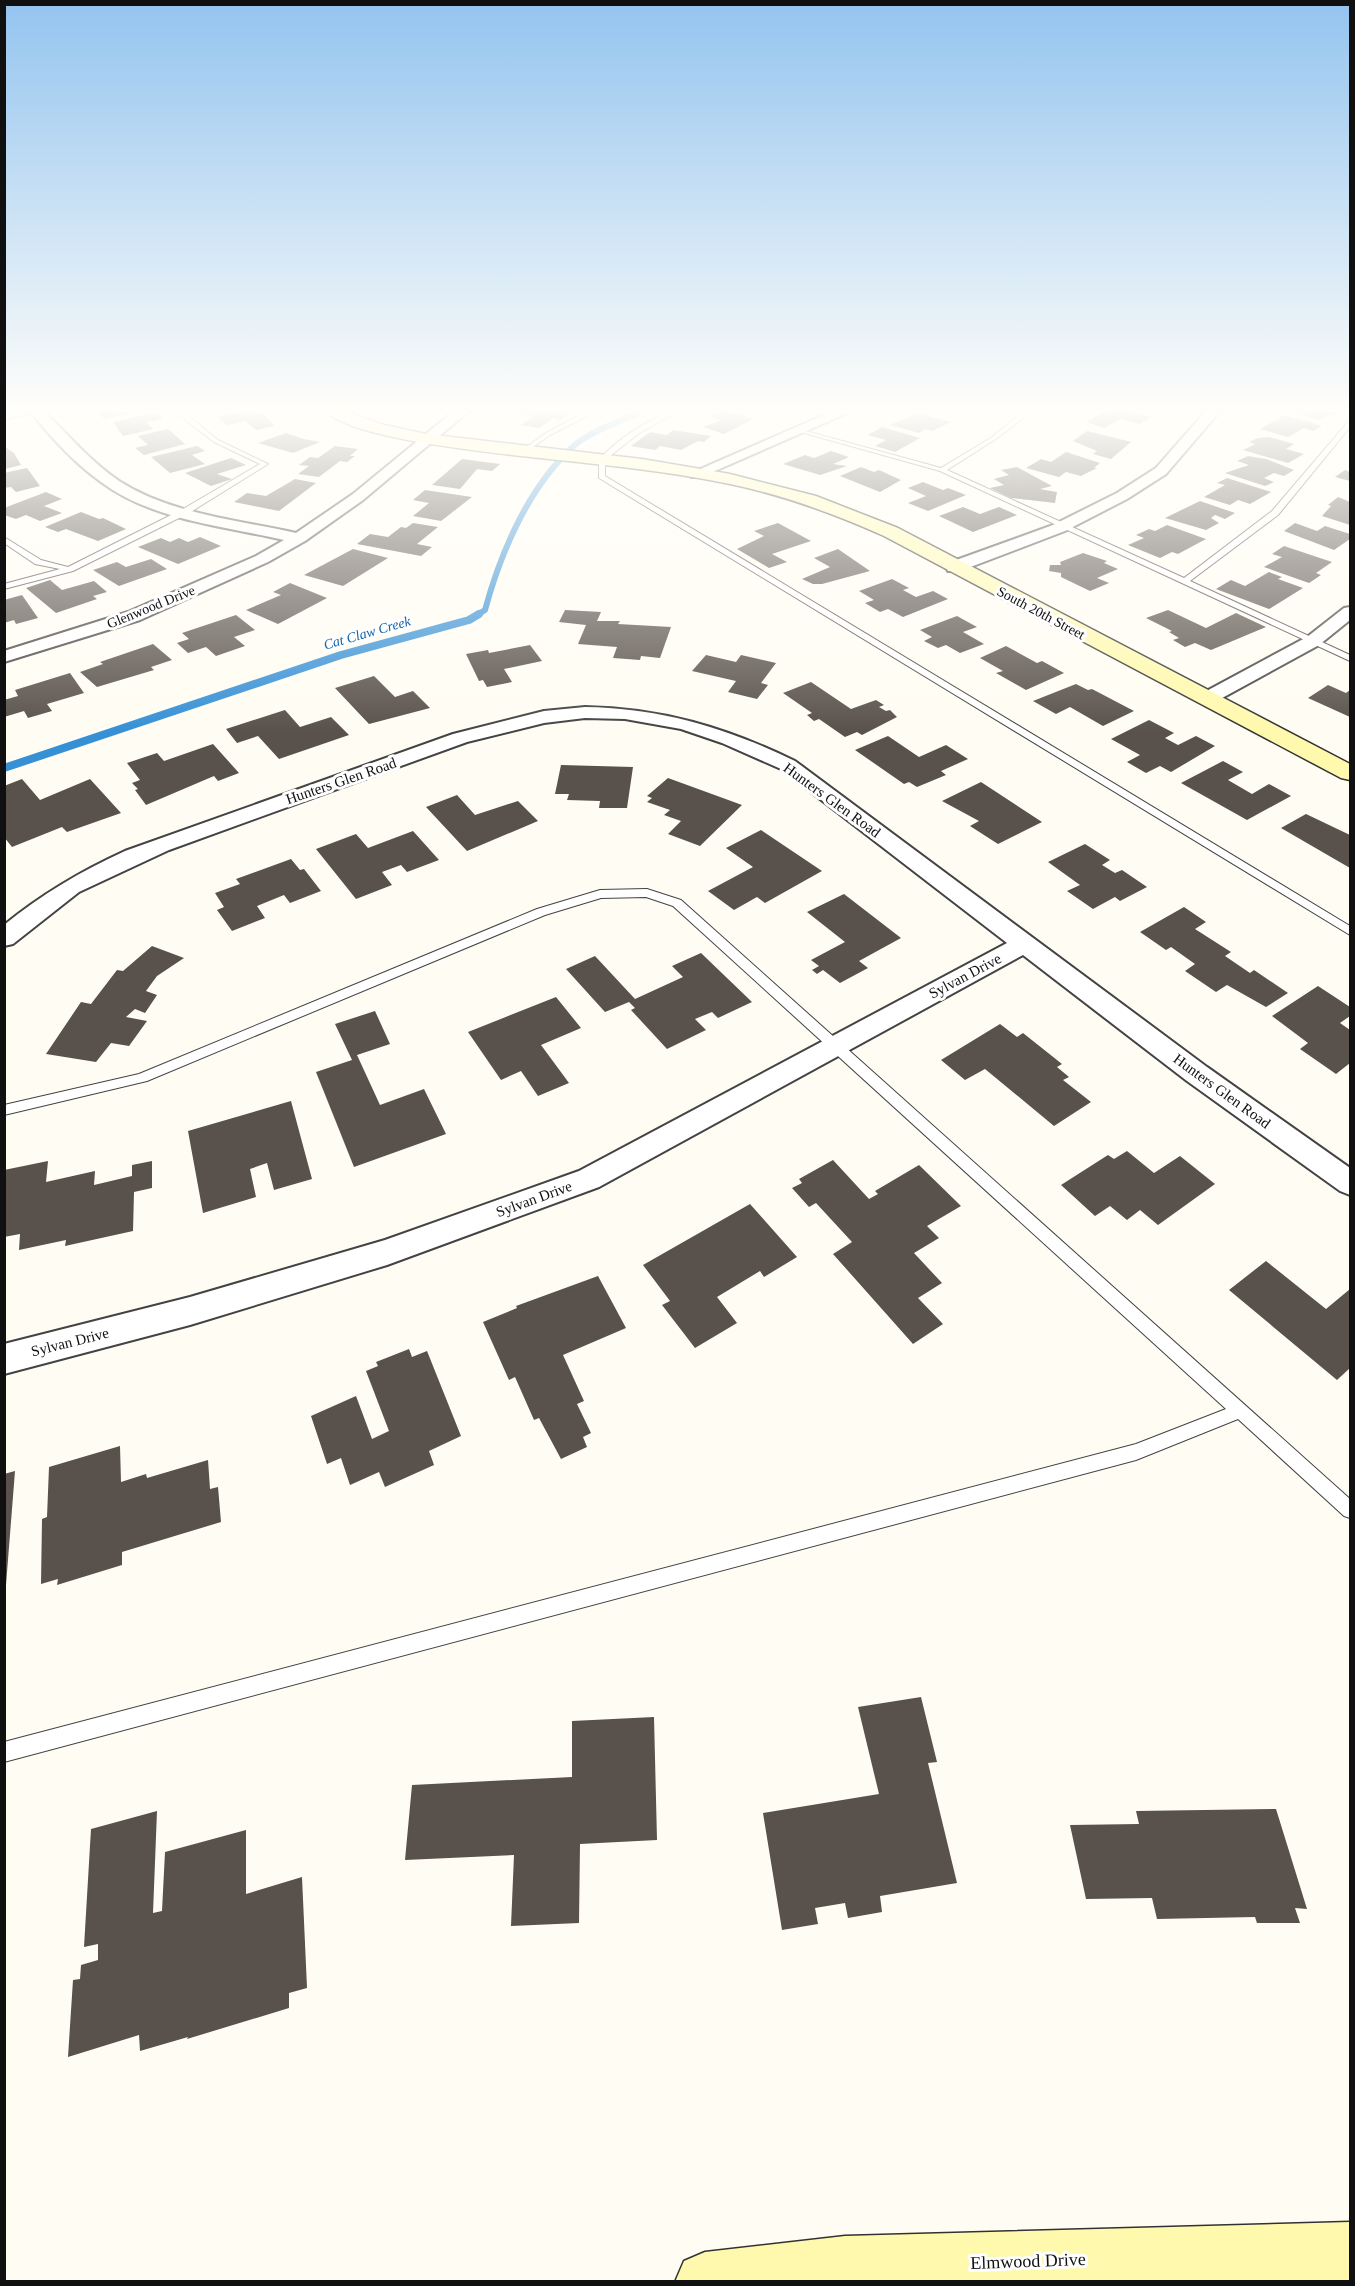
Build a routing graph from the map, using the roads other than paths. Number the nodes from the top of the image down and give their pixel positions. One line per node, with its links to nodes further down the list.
1 (173, 518): 13 (lane)
2 (214, 518): 10 (street)
3 (328, 518): 10 (street, Glenwood Drive)
4 (668, 518): 22 (lane)
5 (858, 518): 12 (street, South 20th Street)
6 (1049, 518): 9 (lane)
7 (1079, 518): 9 (street)
8 (1269, 518): 14 (lane)
9 (1065, 525): 12 (street); 14 (lane)
10 (299, 538): 18 (street, Glenwood Drive)
11 (4, 539): 13 (lane)
12 (954, 567): 20 (street, South 20th Street)
13 (70, 569): 15 (lane)
14 (1185, 581): 17 (lane)
15 (4, 587)
16 (1350, 612): 17 (street)
17 (1313, 641): 19 (lane); 20 (street)
18 (4, 657)
19 (1350, 658)
20 (1206, 699): 21 (street, South 20th Street)
21 (1350, 773)
22 (1350, 931)
23 (4, 938): 24 (street, Hunters Glen Road)
24 (1026, 944): 25 (street, Sylvan Drive); 27 (street, Hunters Glen Road)
25 (834, 1046): 26 (lane); 28 (street, Sylvan Drive); 29 (lane)
26 (4, 1110)
27 (1350, 1183)
28 (4, 1359)
29 (1240, 1411): 30 (lane); 31 (lane)
30 (1350, 1510)
31 (4, 1752)
32 (1350, 2252): 33 (street, Elmwood Drive)
33 (705, 2282)

